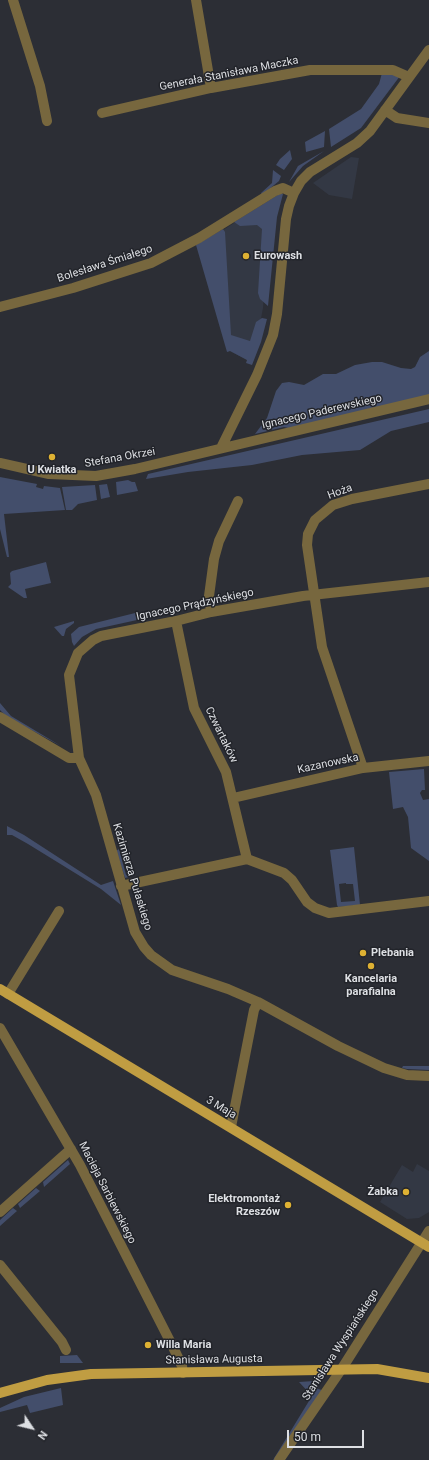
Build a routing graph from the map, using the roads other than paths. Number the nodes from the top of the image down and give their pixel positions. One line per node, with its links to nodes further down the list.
1 (13, 0): 8 (street)
2 (196, 0): 5 (street)
3 (429, 50): 4 (street)
4 (409, 77): 5 (street, Generała Stanisława Maczka); 6 (street)
5 (211, 88): 7 (street, Generała Stanisława Maczka)
6 (385, 110): 9 (street); 10 (street)
7 (102, 113)
8 (47, 121)
9 (429, 123)
10 (294, 193): 11 (street, Bolesława Śmiałego); 13 (street)
11 (0, 307)
12 (429, 399): 13 (street, Ignacego Paderewskiego)
13 (221, 448): 14 (street, Stefana Okrzei)
14 (0, 463)
15 (429, 484): 18 (street, Hoża)
16 (238, 501): 19 (street)
17 (429, 582): 18 (street, Ignacego Prądzyńskiego)
18 (314, 595): 19 (street, Ignacego Prądzyńskiego); 24 (street, Hoża)
19 (211, 612): 20 (street, Ignacego Prądzyńskiego)
20 (176, 621): 22 (street, Ignacego Prądzyńskiego); 25 (street, Czwartaków)
21 (0, 717): 22 (street)
22 (79, 758): 27 (street, Kazimierza Pułaskiego)
23 (429, 761): 24 (street, Kazanowska)
24 (363, 768): 25 (street, Kazanowska)
25 (233, 798): 26 (street, Czwartaków)
26 (247, 859): 27 (street); 28 (street)
27 (121, 886): 31 (street, Kazimierza Pułaskiego)
28 (429, 901)
29 (59, 911): 30 (street)
30 (4, 992): 34 (main road, 3 Maja)
31 (258, 1002): 33 (street, Kazimierza Pułaskiego); 34 (street)
32 (0, 1028): 35 (street, Macieja Sarbiewskiego)
33 (429, 1076)
34 (231, 1128): 38 (main road, 3 Maja)
35 (71, 1149): 36 (street); 42 (street, Macieja Sarbiewskiego)
36 (0, 1212)
37 (429, 1231): 38 (street, Stanisława Wyspiańskiego)
38 (425, 1245): 41 (street, Stanisława Wyspiańskiego)
39 (0, 1265): 40 (street)
40 (66, 1350)
41 (341, 1370): 42 (main road, Stanisława Augusta); 43 (main road, Stanisława Augusta); 45 (street, Stanisława Wyspiańskiego)
42 (183, 1373): 44 (main road, Stanisława Augusta)
43 (429, 1378)
44 (0, 1393)
45 (279, 1460)

